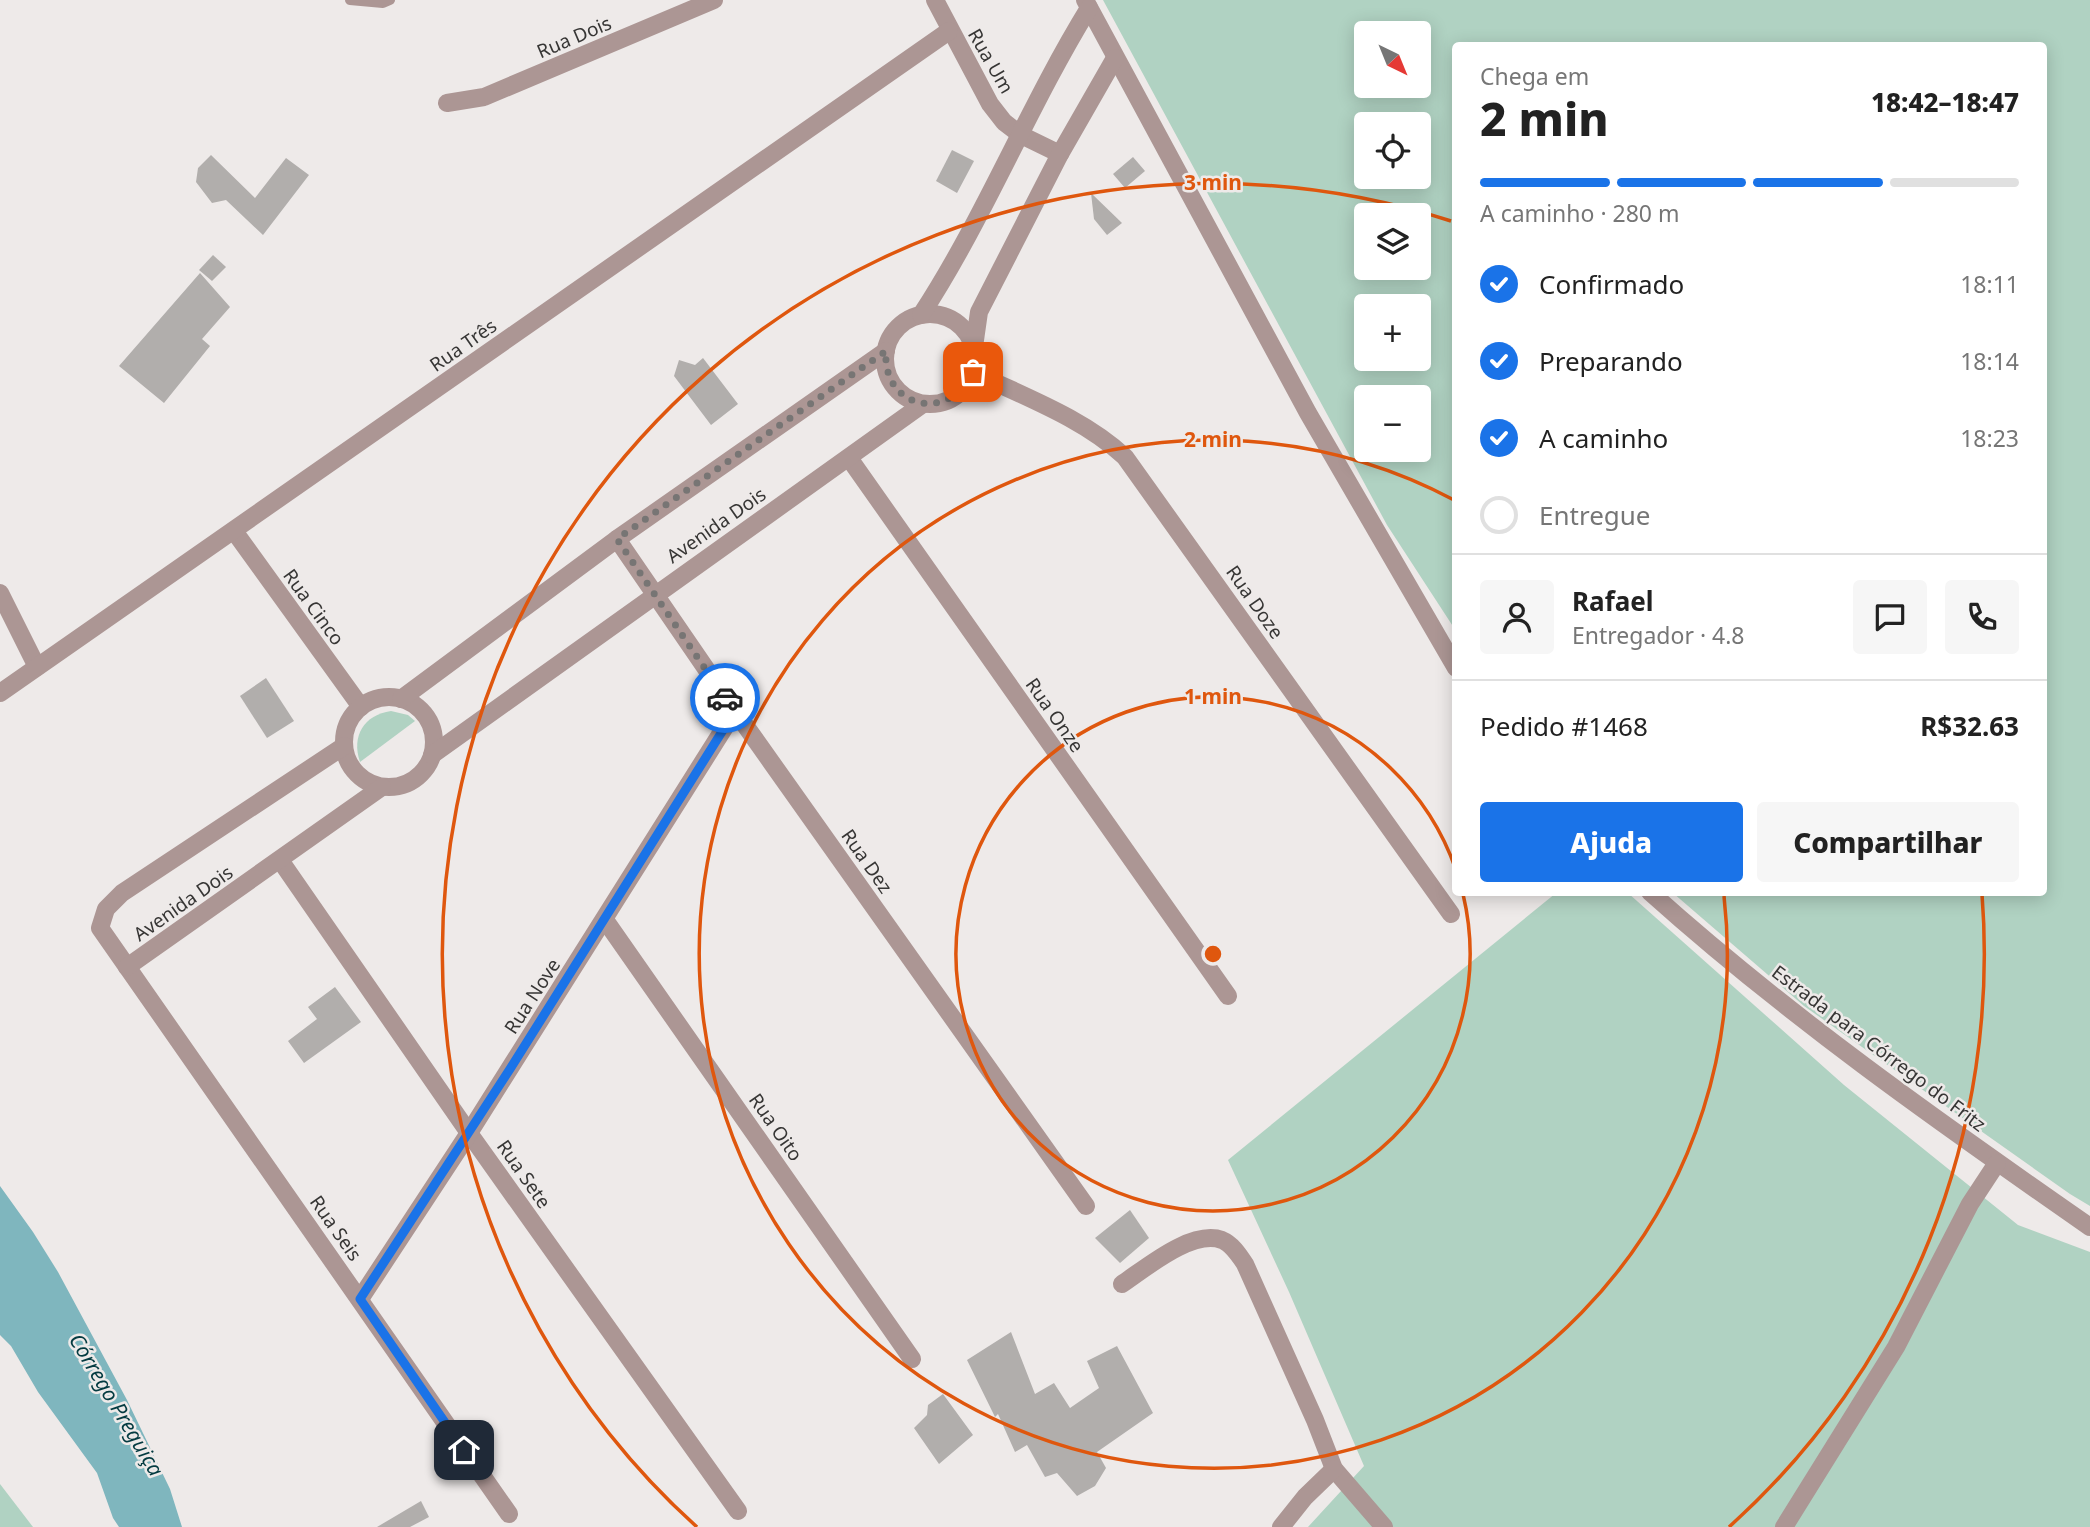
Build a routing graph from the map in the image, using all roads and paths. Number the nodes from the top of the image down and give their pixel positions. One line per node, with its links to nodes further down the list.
1 (350, 0): 2 (lane)
2 (390, 0)
3 (714, 0): 8 (street, Rua Dois)
4 (934, 0): 6 (street, Rua Um)
5 (1087, 4): 7 (street); 9 (street)
6 (949, 31): 9 (street, Rua Um); 17 (street, Rua Três)
7 (1115, 58): 10 (street); 21 (street)
8 (447, 103)
9 (1021, 135): 10 (street, Rua Um); 11 (street)
10 (1060, 154): 12 (street)
11 (921, 315): 12 (street); 13 (street)
12 (974, 347): 14 (street)
13 (886, 351): 15 (street); 18 (street)
14 (973, 372): 15 (street, Avenida Dois); 32 (street, Rua Doze)
15 (923, 404): 16 (street, Avenida Dois)
16 (849, 458): 20 (street, Avenida Dois); 35 (street, Rua Onze)
17 (234, 531): 22 (street, Rua Três); 25 (street, Rua Cinco)
18 (617, 539): 20 (street, Rua Dez); 24 (street)
19 (0, 593): 22 (street)
20 (653, 595): 26 (street, Rua Dez); 28 (street, Avenida Dois)
21 (1452, 661)
22 (37, 667): 23 (street, Rua Três)
23 (0, 694)
24 (401, 699): 25 (street); 28 (street)
25 (361, 707): 27 (street)
26 (735, 711): 33 (street, Rua Nove); 38 (street, Rua Dez)
27 (344, 746): 29 (street); 34 (street, Avenida Dois)
28 (432, 755): 29 (street, Avenida Dois)
29 (382, 787): 30 (street, Avenida Dois)
30 (280, 860): 34 (street, Avenida Dois); 36 (street, Rua Sete)
31 (1654, 896): 37 (street, Estrada para Córrego do Fritz)
32 (1451, 914)
33 (605, 920): 36 (street, Rua Nove); 42 (street, Rua Oito)
34 (127, 967): 41 (street, Rua Seis)
35 (1228, 996)
36 (469, 1133): 41 (street, Rua Nove); 44 (street, Rua Sete)
37 (1997, 1163): 39 (street, Estrada para Córrego do Fritz); 48 (street)
38 (1086, 1206)
39 (2090, 1227)
40 (1122, 1284): 43 (street)
41 (360, 1299): 45 (street, Rua Seis)
42 (912, 1359)
43 (1335, 1469): 46 (street); 47 (street)
44 (738, 1511)
45 (509, 1514)
46 (1281, 1527)
47 (1384, 1527)
48 (1784, 1527)

